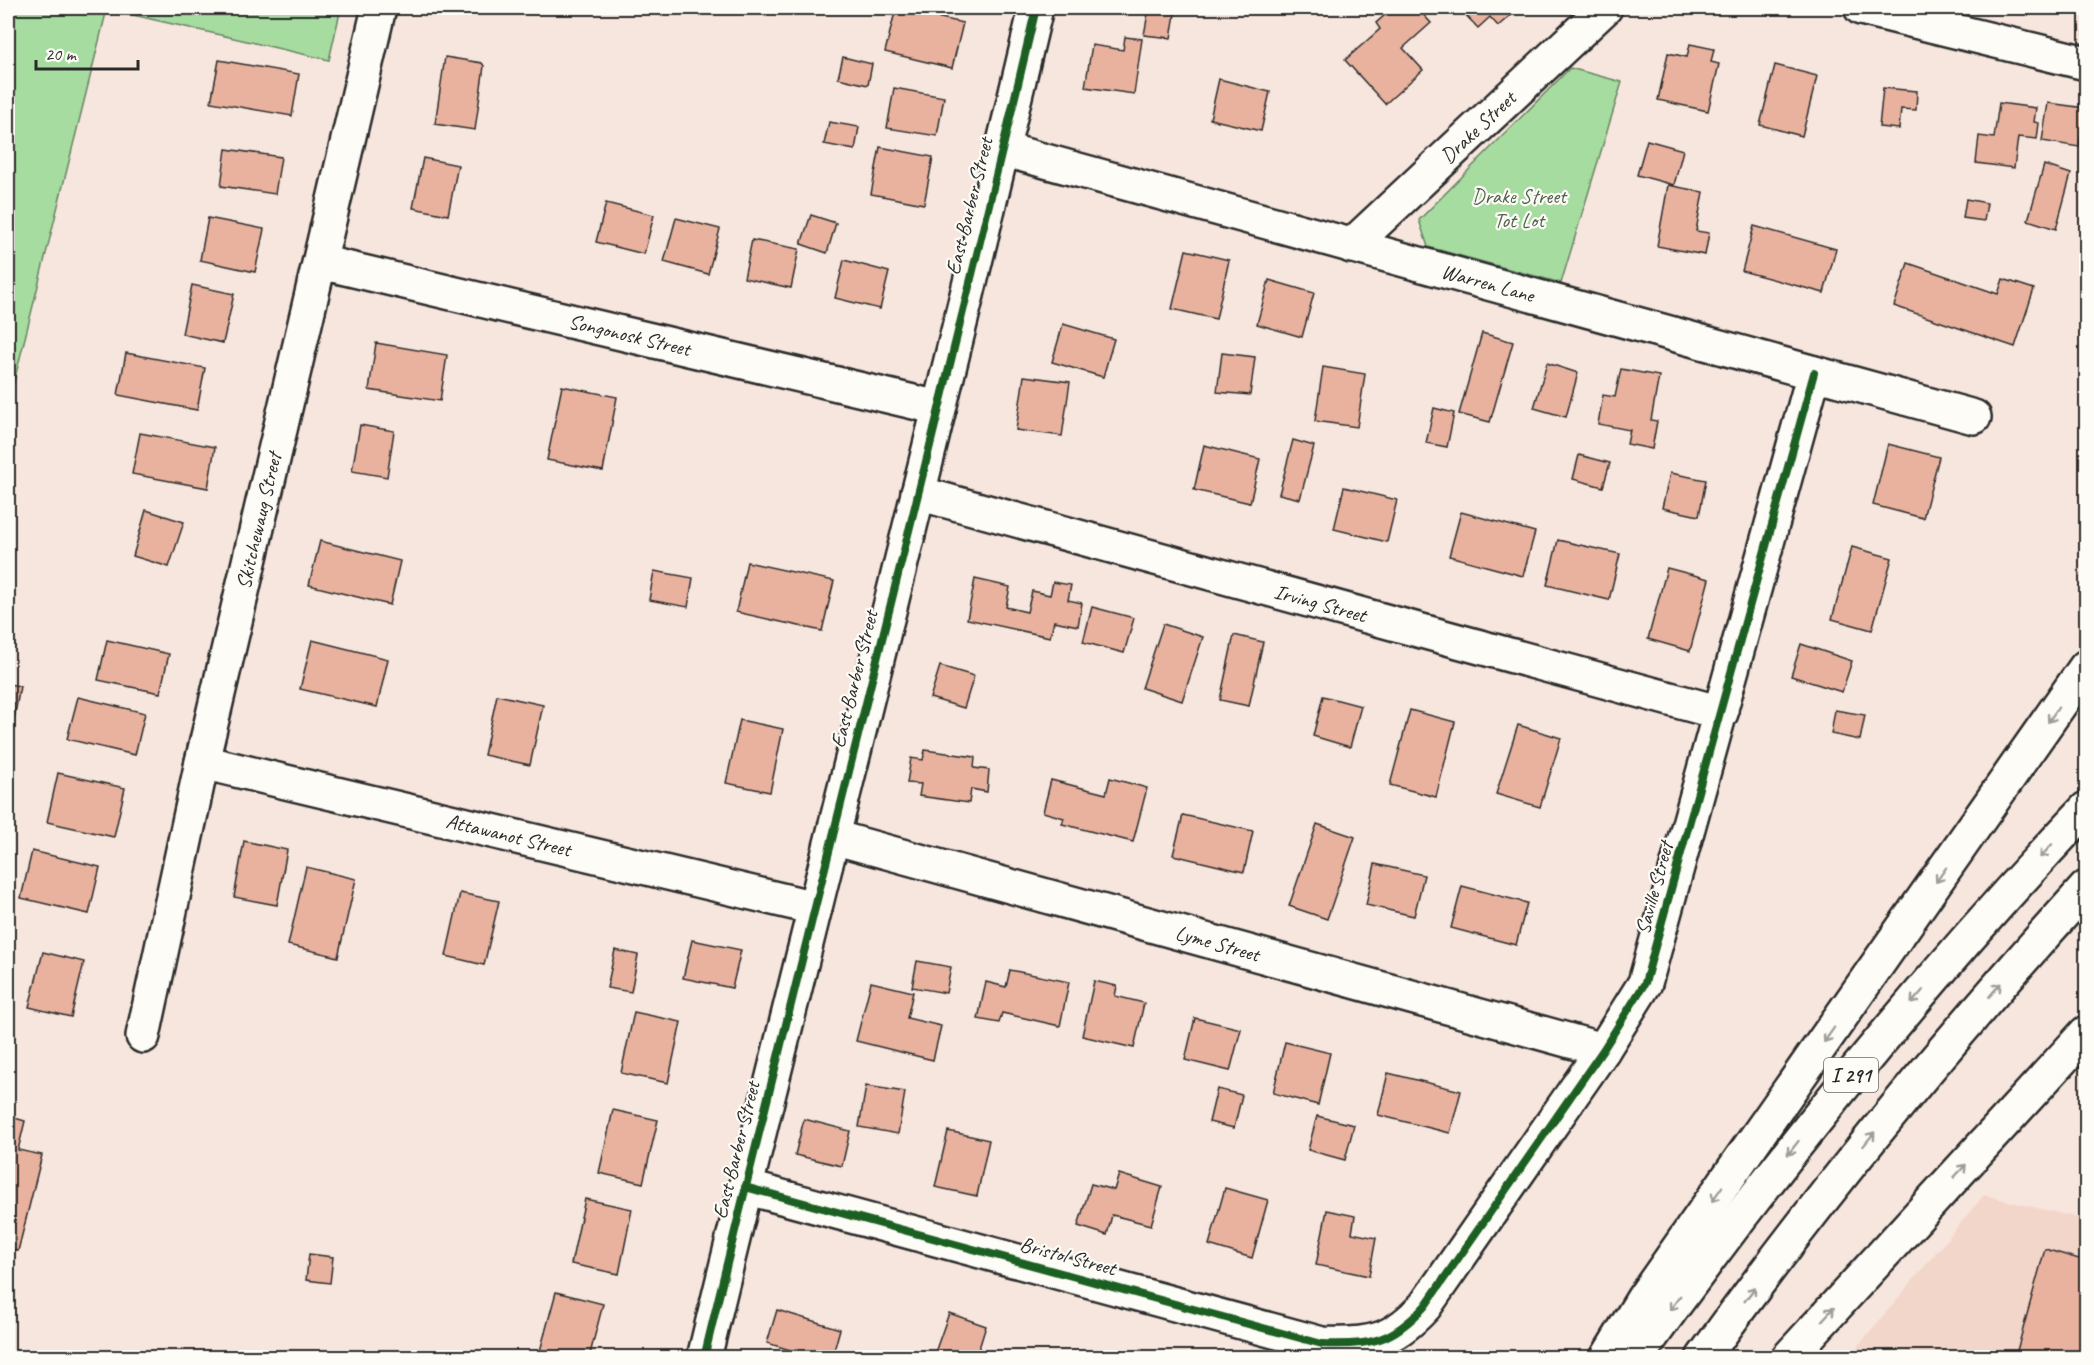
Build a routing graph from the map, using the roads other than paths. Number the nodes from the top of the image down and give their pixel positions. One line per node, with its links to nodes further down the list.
1 (379, 8): 8 (main road, Skitchewaug Street)
2 (1036, 8): 6 (main road, East Barber Street)
3 (1605, 8): 7 (main road, Drake Street)
4 (1861, 8): 5 (main road)
5 (2086, 63)
6 (1002, 149): 7 (main road, Warren Lane); 10 (main road, East Barber Street)
7 (1350, 246): 9 (main road, Warren Lane)
8 (320, 262): 10 (main road, Songonosk Street); 15 (main road, Skitchewaug Street)
9 (1814, 373): 11 (main road, Warren Lane); 14 (main road, Saville Street)
10 (939, 408): 12 (main road, East Barber Street)
11 (1974, 417)
12 (918, 493): 14 (main road, Irving Street); 17 (main road, East Barber Street)
13 (2086, 668): 26 (main road, one-way to 26)
14 (1721, 713): 22 (main road, Saville Street)
15 (202, 762): 19 (main road, Attawanot Street); 21 (main road, Skitchewaug Street)
16 (2086, 809): 27 (main road, I 291, one-way to 27)
17 (833, 837): 19 (main road, East Barber Street); 22 (main road, Lyme Street)
18 (2086, 888): 28 (main road, I 291, one-way to 18)
19 (815, 908): 23 (main road, East Barber Street)
20 (2086, 1034): 29 (main road, one-way to 20)
21 (143, 1036)
22 (1603, 1050): 24 (main road, Saville Street)
23 (745, 1187): 24 (main road, Bristol Street); 25 (main road, East Barber Street)
24 (1382, 1339)
25 (704, 1358)
26 (1607, 1358)
27 (1636, 1358)
28 (1703, 1358)
29 (1788, 1358)

